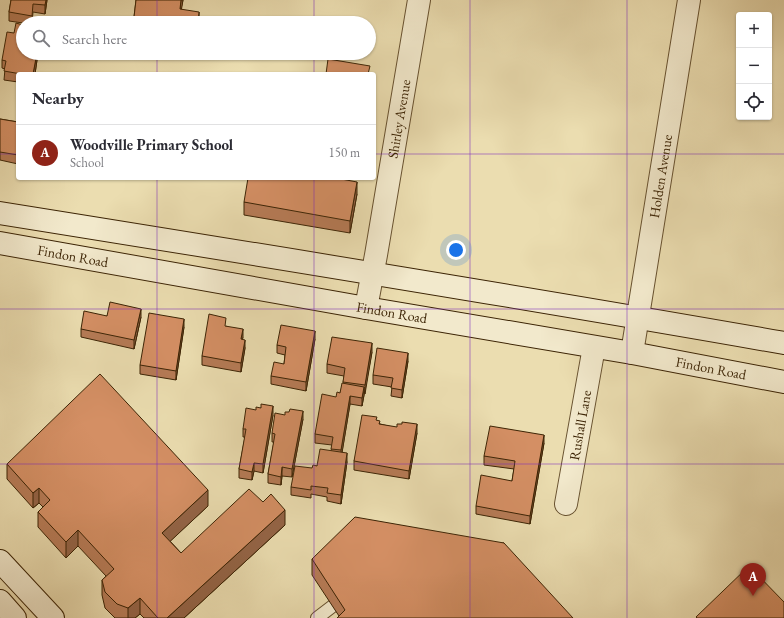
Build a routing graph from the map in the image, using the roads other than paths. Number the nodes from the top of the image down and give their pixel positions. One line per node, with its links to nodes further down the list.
1 (419, 0): 5 (main road, Shirley Avenue)
2 (689, 0): 7 (main road, Holden Avenue)
3 (0, 213): 5 (main road)
4 (0, 243): 6 (main road, Findon Road)
5 (372, 273): 6 (main road, Shirley Avenue); 7 (main road)
6 (366, 308): 9 (main road, Findon Road)
7 (638, 318): 8 (main road); 10 (main road, Holden Avenue)
8 (784, 343)
9 (594, 347): 10 (main road, Findon Road); 12 (main road, Rushall Lane)
10 (632, 353): 11 (main road, Findon Road)
11 (784, 382)
12 (566, 504)
13 (0, 561): 16 (main road)
14 (0, 601): 15 (main road)
15 (15, 618)
16 (53, 618)
17 (316, 618): 18 (lane)
18 (326, 618)

